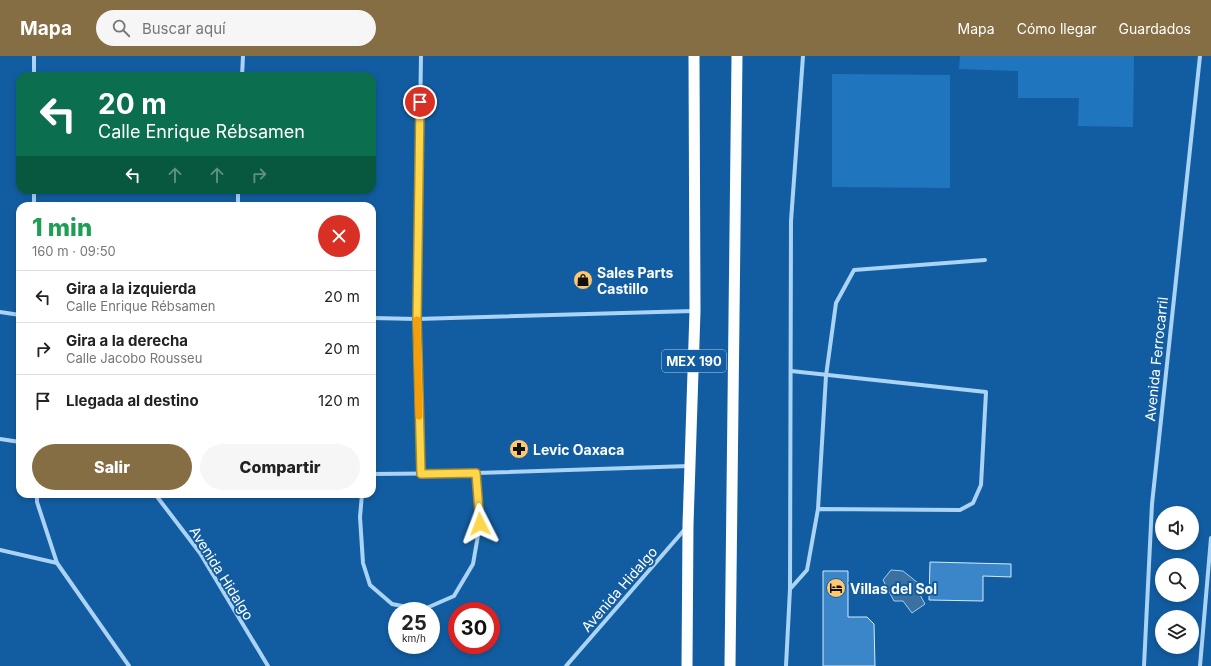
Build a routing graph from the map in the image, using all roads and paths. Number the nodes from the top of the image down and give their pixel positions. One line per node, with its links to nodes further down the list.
1 (34, 56): 8 (street)
2 (243, 56): 9 (street)
3 (421, 56): 15 (street)
4 (694, 56): 11 (highway, MEX 190)
5 (737, 56): 37 (highway, MEX 190)
6 (803, 56): 16 (street)
7 (1200, 56): 39 (street, Avenida Ferrocarril)
8 (34, 72)
9 (242, 72)
10 (985, 260): 17 (street)
11 (695, 310): 15 (street); 20 (highway, MEX 190)
12 (0, 312): 13 (street)
13 (16, 314)
14 (376, 318): 15 (street)
15 (417, 319): 23 (street)
16 (791, 371): 17 (street); 32 (street)
17 (826, 376): 27 (street); 27 (street)
18 (0, 439): 19 (street)
19 (16, 441)
20 (691, 466): 21 (street); 28 (highway, MEX 190)
21 (476, 473): 23 (street); 26 (street)
22 (376, 474): 23 (street)
23 (421, 474)
24 (37, 498): 31 (street)
25 (158, 498): 34 (street, Avenida Hidalgo)
26 (362, 498)
27 (818, 509): 32 (street)
28 (688, 525): 35 (street, Avenida Hidalgo); 36 (highway, MEX 190)
29 (1211, 538): 40 (street)
30 (0, 550): 31 (street)
31 (57, 563): 33 (street)
32 (790, 589): 38 (street)
33 (129, 666)
34 (268, 666)
35 (566, 666)
36 (687, 666)
37 (730, 666)
38 (786, 666)
39 (1144, 666)
40 (1200, 666)

